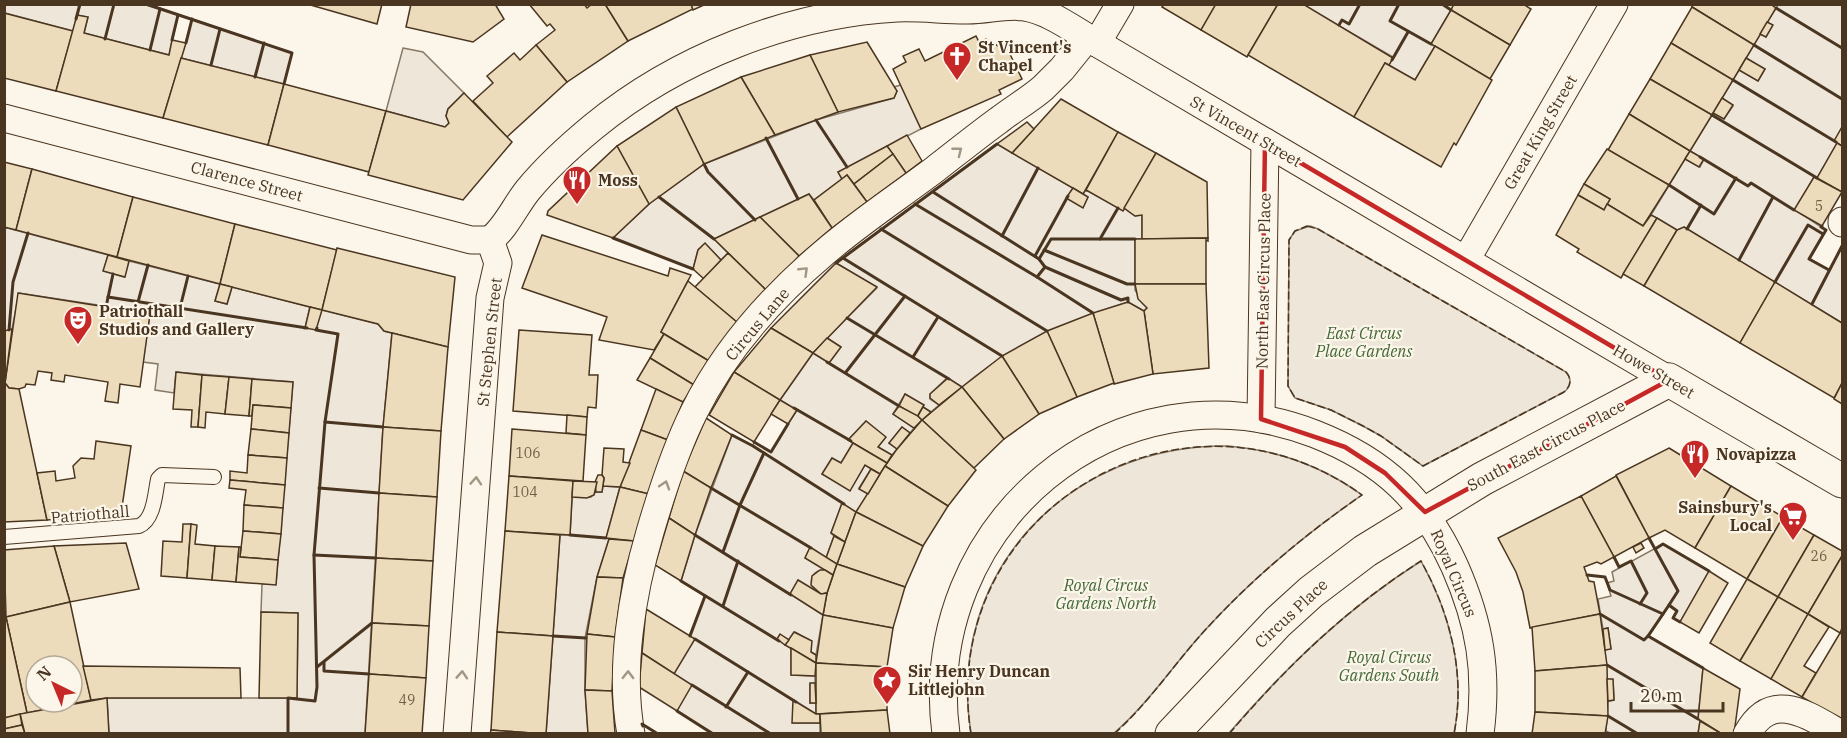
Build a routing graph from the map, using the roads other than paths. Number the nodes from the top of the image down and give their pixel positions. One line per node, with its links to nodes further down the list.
1 (1120, 4): 5 (street, Circus Lane)
2 (1614, 4): 9 (street, Great King Street)
3 (1024, 6): 4 (street); 5 (street, St Vincent Street)
4 (791, 15): 8 (street)
5 (1092, 41): 7 (street, St Vincent Street); 17 (street, Circus Lane, one-way to 5)
6 (4, 118): 8 (street, Clarence Street)
7 (1265, 142): 9 (street, St Vincent Street); 11 (street, North East Circus Place)
8 (490, 240): 16 (street, St Stephen Street, one-way to 8)
9 (1466, 260): 10 (street, Howe Street)
10 (1669, 380): 13 (street, Howe Street); 14 (street, South East Circus Place)
11 (1262, 419): 14 (street, Royal Circus); 18 (street, Royal Circus)
12 (214, 477): 15 (lane, Patriothall)
13 (1842, 481)
14 (1425, 512): 19 (street, Circus Place); 20 (street, Royal Circus)
15 (4, 537)
16 (458, 734)
17 (631, 734)
18 (946, 734)
19 (1172, 734)
20 (1480, 734)
21 (1747, 734): 22 (street)
22 (1841, 734)

